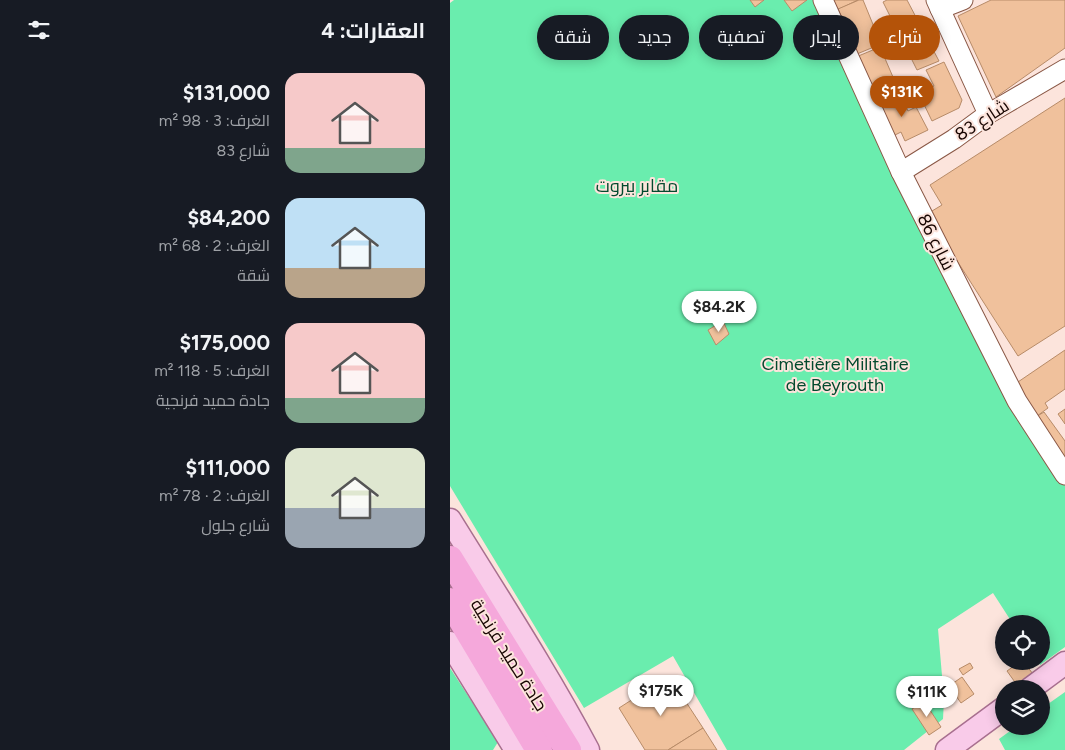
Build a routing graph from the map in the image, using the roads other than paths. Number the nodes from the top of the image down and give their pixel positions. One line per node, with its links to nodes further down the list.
1 (823, 0): 6 (street, شارع 86)
2 (962, 0): 3 (street)
3 (938, 4): 5 (street)
4 (1065, 69): 5 (street, شارع 83)
5 (988, 114): 6 (street, شارع 83)
6 (901, 172): 7 (street, شارع 86)
7 (1065, 475)
8 (450, 520): 18 (main road)
9 (450, 560): 17 (highway, جادة حميد فرنجية)
10 (450, 601): 16 (highway, جادة حميد فرنجية)
11 (450, 643): 15 (main road)
12 (1065, 663): 13 (main road)
13 (1042, 680)
14 (995, 715): 19 (main road)
15 (516, 750)
16 (539, 750)
17 (568, 750)
18 (588, 750)
19 (947, 750)

